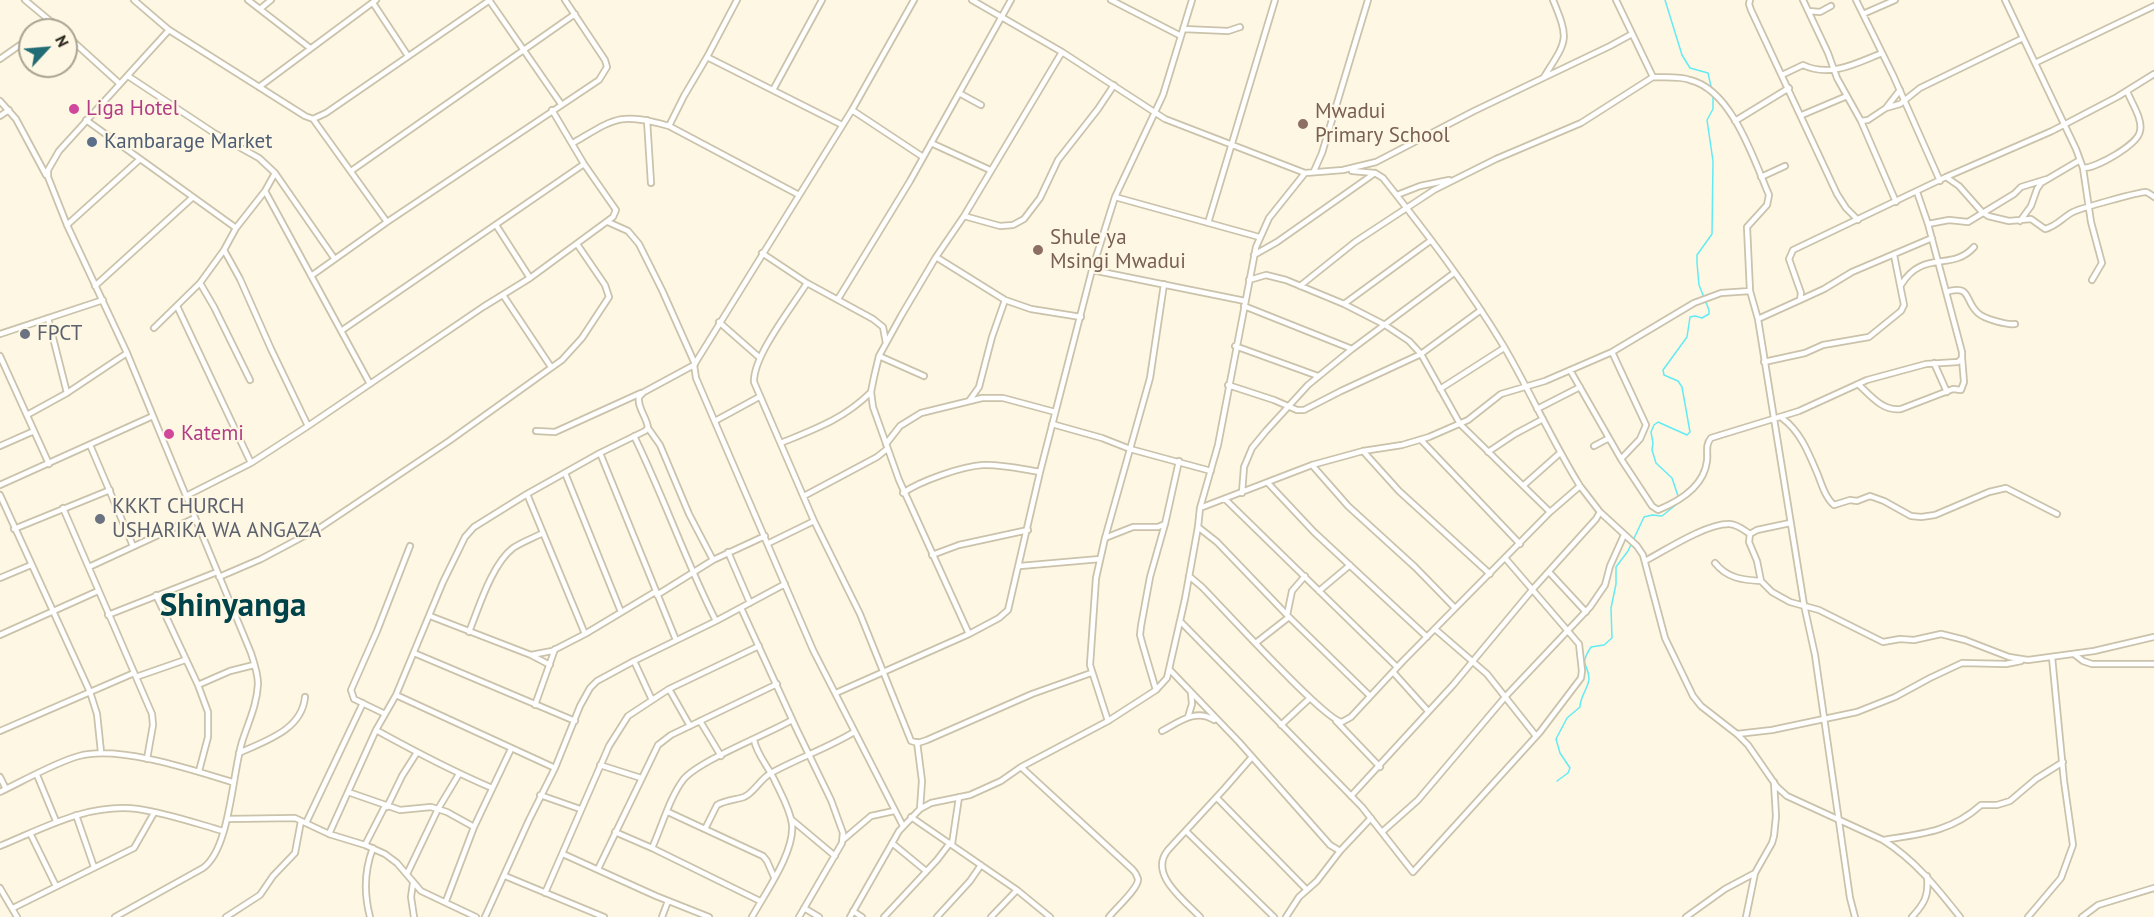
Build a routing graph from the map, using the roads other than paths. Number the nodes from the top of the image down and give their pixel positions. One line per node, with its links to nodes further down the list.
1 (25, 0): 31 (street)
2 (134, 0): 34 (street)
3 (248, 0): 26 (street)
4 (271, 0): 26 (street)
5 (490, 0): 41 (street); 44 (street)
6 (565, 0): 28 (street)
7 (737, 0): 45 (street)
8 (822, 0): 58 (street)
9 (914, 0): 70 (street)
10 (972, 0): 30 (street)
11 (1011, 0): 30 (street)
12 (1111, 0): 36 (street)
13 (1192, 0): 33 (street)
14 (1275, 0): 84 (street)
15 (1368, 0): 93 (street)
16 (1553, 0): 52 (street)
17 (1616, 0): 35 (street)
18 (1750, 0): 50 (street)
19 (1803, 0): 27 (street)
20 (1856, 0): 29 (street)
21 (1895, 0): 29 (street)
22 (2005, 0): 37 (street)
23 (375, 1): 40 (street); 44 (street)
24 (1831, 6): 27 (street)
25 (2154, 6): 47 (street)
26 (260, 9): 40 (street)
27 (1809, 11): 48 (street)
28 (575, 14): 41 (street); 65 (street)
29 (1863, 14): 43 (street)
30 (1001, 17): 42 (street); 61 (street)
31 (47, 18)
32 (1240, 27): 33 (street)
33 (1183, 29): 36 (street)
34 (169, 30): 51 (street); 56 (street)
35 (1632, 34): 52 (street); 53 (street)
36 (1180, 36): 71 (street)
37 (2023, 38): 47 (street); 63 (street)
38 (18, 46): 46 (street)
39 (78, 46): 54 (street)
40 (310, 48): 56 (street)
41 (525, 50): 65 (street); 92 (street)
42 (1062, 52): 55 (street); 91 (street)
43 (1882, 53): 48 (street); 59 (street)
44 (408, 56): 74 (street)
45 (707, 57): 58 (street); 81 (street)
46 (0, 59)
47 (2035, 63): 80 (street)
48 (1834, 71): 50 (street); 62 (street)
49 (2154, 74): 60 (street)
50 (1782, 75): 57 (street)
51 (128, 76): 54 (street); 95 (street)
52 (1544, 77): 94 (street)
53 (1653, 77): 78 (street); 101 (street)
54 (120, 84): 75 (street)
55 (1114, 85): 71 (street); 116 (street)
56 (259, 87): 74 (street)
57 (1789, 88): 72 (street); 78 (street)
58 (773, 90): 79 (street)
59 (1900, 90): 63 (street); 67 (street)
60 (2127, 91): 80 (street); 90 (street)
61 (959, 93): 66 (street); 83 (street)
62 (1847, 96): 72 (street); 77 (street)
63 (1905, 100): 67 (street); 103 (street)
64 (0, 101): 68 (street)
65 (561, 104): 69 (street)
66 (981, 105)
67 (1886, 108): 77 (street)
68 (9, 110): 73 (street); 98 (street)
69 (552, 110): 82 (street); 119 (street)
70 (852, 110): 79 (street); 85 (street)
71 (1155, 112): 84 (street); 110 (street)
72 (1802, 115): 117 (street)
73 (0, 116)
74 (313, 119): 92 (street)
75 (86, 120): 86 (street); 98 (street)
76 (647, 120): 81 (street); 82 (street); 104 (street)
77 (1861, 120): 112 (street)
78 (1735, 122): 99 (street)
79 (842, 125): 107 (street)
80 (2063, 125): 87 (street); 100 (street)
81 (669, 126): 107 (street)
82 (573, 143): 88 (street)
83 (931, 143): 85 (street); 91 (street)
84 (1232, 146): 96 (street); 121 (street)
85 (923, 157): 153 (street)
86 (140, 159): 109 (street); 123 (street)
87 (2080, 160): 90 (street); 102 (street)
88 (584, 164): 120 (street); 124 (street)
89 (1785, 166): 99 (street)
90 (2083, 168): 113 (street)
91 (990, 170): 116 (street)
92 (351, 171): 119 (street)
93 (1314, 171): 94 (street); 96 (street)
94 (1344, 171): 97 (street)
95 (274, 173): 105 (street); 136 (street)
96 (1305, 173): 126 (street)
97 (1375, 173): 108 (street); 133 (street)
98 (48, 177): 123 (street)
99 (1761, 177): 150 (street)
100 (1946, 177): 103 (street); 115 (street)
101 (1452, 179): 108 (street); 114 (street)
102 (2047, 179): 115 (street); 118 (street)
103 (1940, 181): 106 (street)
104 (651, 183)
105 (265, 191): 125 (street); 140 (street)
106 (1917, 192): 112 (street); 122 (street)
107 (799, 195): 132 (street)
108 (1397, 195): 114 (street)
109 (193, 196): 125 (street); 148 (street)
110 (1115, 197): 121 (street); 138 (street)
111 (2154, 197): 113 (street)
112 (1896, 202): 117 (street)
113 (2089, 207): 118 (street); 143 (street)
114 (1406, 208): 128 (street); 149 (street)
115 (1982, 212): 118 (street); 122 (street)
116 (964, 216): 135 (street)
117 (1858, 220): 156 (street)
118 (2020, 220)
119 (387, 222): 136 (street)
120 (608, 222): 129 (street); 183 (street)
121 (1208, 223): 126 (street)
122 (1928, 224): 127 (street)
123 (67, 225): 148 (street)
124 (496, 225): 141 (street); 168 (street)
125 (236, 228): 131 (street)
126 (1258, 237): 133 (street)
127 (1932, 238): 134 (street); 137 (street)
128 (1431, 241): 139 (street); 158 (street)
129 (577, 244): 141 (street); 184 (street)
130 (1974, 247): 137 (street)
131 (224, 250): 144 (street); 212 (street)
132 (762, 253): 145 (street); 164 (street)
133 (1254, 255): 142 (street)
134 (1894, 255): 147 (street); 156 (street)
135 (936, 256): 155 (street); 170 (street)
136 (334, 258): 140 (street)
137 (1937, 260): 147 (street); 151 (street)
138 (1092, 270): 146 (street); 161 (street)
139 (1454, 273): 160 (street); 166 (street)
140 (311, 276): 168 (street)
141 (531, 278): 152 (street)
142 (1249, 280): 149 (street); 157 (street)
143 (2092, 280)
144 (200, 283): 159 (street); 188 (street)
145 (807, 283): 153 (street); 179 (street)
146 (1164, 284): 157 (street); 224 (street)
147 (1900, 285): 181 (street)
148 (95, 286): 154 (street)
149 (1300, 286): 158 (street)
150 (1750, 291): 163 (street); 174 (street)
151 (1946, 292): 165 (street); 180 (street)
152 (503, 295): 184 (street); 189 (street)
153 (838, 299): 170 (street)
154 (103, 300): 162 (street); 175 (street)
155 (1005, 300): 161 (street); 200 (street)
156 (1800, 300): 163 (street)
157 (1244, 303): 171 (street); 173 (street)
158 (1344, 304): 166 (street)
159 (177, 306): 167 (street); 231 (street)
160 (1481, 310): 172 (street); 176 (street)
161 (1081, 317): 203 (street)
162 (48, 318): 169 (street); 198 (street)
163 (1758, 319): 181 (street)
164 (719, 322): 179 (street); 183 (street)
165 (2015, 324)
166 (1385, 325): 173 (street); 176 (street)
167 (154, 328)
168 (341, 331): 189 (street)
169 (0, 334)
170 (886, 343): 178 (street)
171 (1235, 346): 187 (street); 191 (street)
172 (1504, 348): 193 (street); 194 (street)
173 (1352, 349): 187 (street)
174 (1612, 352): 185 (street); 229 (street)
175 (127, 353): 198 (street); 205 (street)
176 (1421, 354): 194 (street); 201 (street)
177 (0, 356): 204 (street)
178 (879, 356): 186 (street); 196 (street)
179 (760, 358): 199 (street)
180 (1962, 358): 182 (street); 197 (street)
181 (1764, 362): 208 (street)
182 (1934, 363): 190 (street); 197 (street)
183 (694, 364): 195 (street); 209 (street)
184 (551, 367): 282 (street)
185 (1570, 370): 192 (street); 193 (street)
186 (924, 376)
187 (1318, 376): 201 (street)
188 (250, 380)
189 (370, 384): 212 (street)
190 (1858, 384): 197 (street); 206 (street)
191 (1228, 386): 201 (street); 234 (street)
192 (1580, 387): 202 (street); 217 (street)
193 (1525, 388): 202 (street); 211 (street)
194 (1440, 389): 211 (street)
195 (644, 392): 213 (street); 215 (street)
196 (872, 392): 219 (street); 222 (street)
197 (1947, 392)
198 (67, 393): 204 (street)
199 (759, 397): 209 (street); 219 (street)
200 (969, 401): 203 (street); 222 (street)
201 (1290, 406): 244 (street)
202 (1537, 409): 207 (street)
203 (1054, 412): 210 (street)
204 (27, 416): 214 (street)
205 (153, 417): 221 (street); 246 (street)
206 (1782, 418): 208 (street); 253 (street)
207 (1543, 420): 226 (street); 228 (street)
208 (1774, 420): 229 (street); 256 (street)
209 (715, 421): 264 (street)
210 (1052, 424): 224 (street); 235 (street)
211 (1460, 424): 218 (street); 226 (street)
212 (308, 426): 231 (street)
213 (648, 428): 216 (street); 274 (street)
214 (34, 431): 220 (street); 232 (street)
215 (536, 431)
216 (634, 436): 227 (street); 283 (street)
217 (1609, 438): 223 (street); 229 (street)
218 (1421, 440): 225 (street); 267 (street)
219 (781, 443): 247 (street)
220 (0, 446)
221 (90, 446): 232 (street); 241 (street)
222 (886, 446): 242 (street); 247 (street)
223 (1594, 446)
224 (1130, 448): 230 (street); 265 (street)
225 (1363, 451): 233 (street); 284 (street)
226 (1488, 452): 239 (street)
227 (600, 453): 236 (street); 293 (street)
228 (1560, 453): 239 (street); 240 (street)
229 (1621, 459)
230 (1179, 461): 234 (street); 257 (street)
231 (252, 463): 246 (street)
232 (49, 464): 238 (street)
233 (1312, 465): 237 (street); 298 (street)
234 (1211, 471): 250 (street)
235 (1040, 472): 242 (street); 260 (street)
236 (565, 473): 243 (street); 300 (street)
237 (1268, 483): 244 (street); 278 (street)
238 (0, 485)
239 (1524, 485): 251 (street)
240 (1580, 486): 251 (street); 252 (street)
241 (110, 490): 249 (street); 268 (street)
242 (903, 493): 271 (street)
243 (527, 494): 261 (street); 303 (street)
244 (1242, 494): 248 (street)
245 (0, 495): 259 (street)
246 (186, 496): 254 (street)
247 (804, 496): 255 (street)
248 (1225, 499): 250 (street); 286 (street)
249 (63, 508): 259 (street); 280 (street)
250 (1200, 508): 258 (street)
251 (1550, 512): 267 (street)
252 (1600, 512): 263 (street); 281 (street)
253 (2057, 514)
254 (195, 518): 268 (street); 282 (street)
255 (814, 521): 266 (street); 332 (street)
256 (1790, 523): 262 (street); 296 (street)
257 (1165, 524): 265 (street); 338 (street)
258 (1198, 528): 285 (street); 304 (street)
259 (14, 529): 277 (street)
260 (1028, 530): 271 (street); 279 (street)
261 (543, 533): 308 (street); 310 (street)
262 (1750, 534): 275 (street); 288 (street)
263 (1624, 535): 275 (street); 301 (street)
264 (765, 536): 266 (street); 270 (street)
265 (1105, 538): 272 (street)
266 (768, 543): 289 (street)
267 (1520, 544): 273 (street)
268 (134, 546): 280 (street)
269 (410, 546): 348 (street)
270 (728, 552): 274 (street); 295 (street)
271 (932, 555): 311 (street)
272 (1100, 559): 279 (street); 333 (street)
273 (1506, 559): 284 (street); 290 (street)
274 (714, 560): 283 (street)
275 (1645, 561): 366 (street)
276 (1715, 563): 288 (street)
277 (31, 565): 287 (street); 299 (street)
278 (1350, 565): 292 (street); 313 (street)
279 (1020, 566): 311 (street)
280 (89, 567): 291 (street)
281 (1549, 572): 290 (street); 301 (street)
282 (218, 574): 294 (street); 328 (street)
283 (693, 574): 293 (street); 305 (street)
284 (1490, 574): 298 (street)
285 (1189, 576): 306 (street); 316 (street)
286 (1305, 576): 292 (street); 304 (street)
287 (0, 578)
288 (1761, 581): 296 (street)
289 (785, 584): 295 (street); 340 (street)
290 (1532, 590): 309 (street); 326 (street)
291 (98, 591): 299 (street); 302 (street)
292 (1319, 591): 331 (street)
293 (656, 593): 300 (street); 315 (street)
294 (156, 595): 302 (street); 323 (street)
295 (750, 603): 297 (street)
296 (1804, 605): 324 (street); 353 (street)
297 (741, 608): 305 (street); 317 (street)
298 (1455, 608): 307 (street)
299 (52, 610): 312 (street); 339 (street)
300 (621, 612): 310 (street)
301 (1586, 612): 309 (street)
302 (108, 615): 334 (street)
303 (430, 616): 308 (street); 319 (street)
304 (1288, 616): 316 (street); 343 (street)
305 (716, 621): 315 (street)
306 (1180, 621): 330 (street); 360 (street)
307 (1435, 629): 313 (street); 326 (street)
308 (469, 632): 321 (street)
309 (1568, 632): 344 (street); 367 (street)
310 (585, 634): 318 (street)
311 (969, 634): 332 (street)
312 (0, 635)
313 (1427, 637): 331 (street)
314 (2154, 637): 320 (street)
315 (676, 640): 325 (street)
316 (1257, 642): 346 (street)
317 (759, 646): 335 (street); 337 (street)
318 (555, 649): 321 (street); 329 (street)
319 (414, 653): 342 (street); 349 (street)
320 (2074, 654): 322 (street); 327 (street)
321 (531, 655): 329 (street)
322 (2052, 657): 324 (street); 378 (street)
323 (185, 660): 334 (street); 336 (street)
324 (2022, 660): 353 (street)
325 (634, 661): 347 (street); 355 (street)
326 (1473, 661): 344 (street); 350 (street)
327 (2154, 664)
328 (254, 665): 336 (street); 372 (street)
329 (550, 665): 349 (street)
330 (1170, 670): 338 (street); 341 (street)
331 (1395, 670): 343 (street); 350 (street)
332 (884, 671): 340 (street); 369 (street)
333 (1091, 673): 357 (street); 369 (street)
334 (135, 675): 339 (street); 377 (street)
335 (777, 684): 354 (street); 356 (street)
336 (198, 685): 383 (street)
337 (669, 689): 347 (street); 361 (street)
338 (1156, 690): 357 (street)
339 (90, 692): 363 (street); 371 (street)
340 (836, 693): 365 (street)
341 (1191, 693): 352 (street); 359 (street)
342 (396, 695): 351 (street); 370 (street)
343 (1370, 696): 358 (street)
344 (1506, 696): 367 (street); 420 (street)
345 (305, 697): 372 (street)
346 (1311, 698): 358 (street); 360 (street)
347 (652, 700): 379 (street)
348 (363, 703): 351 (street); 413 (street)
349 (535, 705): 355 (street)
350 (1428, 711): 381 (street)
351 (385, 714): 362 (street)
352 (1188, 718): 359 (street); 364 (street)
353 (1825, 718): 366 (street); 411 (street)
354 (792, 720): 368 (street); 374 (street)
355 (575, 721): 382 (street)
356 (700, 721): 361 (street); 375 (street)
357 (1108, 721): 380 (street)
358 (1336, 721): 381 (street)
359 (1221, 725): 376 (street)
360 (1281, 725): 397 (street)
361 (690, 726): 388 (street)
362 (376, 730): 373 (street); 394 (street)
363 (0, 731)
364 (1162, 731)
365 (854, 732): 374 (street); 403 (street)
366 (1737, 734): 390 (street)
367 (1536, 736): 420 (street)
368 (754, 740): 375 (street); 384 (street)
369 (917, 742): 402 (street)
370 (511, 749): 382 (street); 391 (street)
371 (101, 752): 377 (street); 386 (street)
372 (239, 753): 389 (street)
373 (416, 754): 385 (street); 399 (street)
374 (808, 754): 384 (street); 423 (street)
375 (721, 756): 404 (street)
376 (1252, 757): 398 (street); 431 (street)
377 (147, 759): 383 (street)
378 (2063, 762): 424 (street); 484 (street)
379 (600, 765): 388 (street); 401 (street)
380 (1021, 767): 396 (street); 475 (street)
381 (1380, 767): 397 (street)
382 (555, 768): 395 (street)
383 (199, 771): 389 (street)
384 (771, 773): 410 (street); 416 (street)
385 (459, 774): 391 (street); 400 (street)
386 (37, 775): 392 (street); 412 (street)
387 (0, 777): 392 (street)
388 (641, 778): 419 (street)
389 (232, 782): 409 (street)
390 (1774, 782): 411 (street); 438 (street)
391 (492, 788): 415 (street)
392 (6, 789): 393 (street)
393 (0, 792)
394 (348, 792): 399 (street); 422 (street)
395 (540, 795): 401 (street); 440 (street)
396 (959, 796): 402 (street); 426 (street)
397 (1351, 796): 408 (street)
398 (1217, 798): 418 (street); 447 (street)
399 (386, 807): 400 (street); 427 (street)
400 (438, 809): 415 (street); 439 (street)
401 (580, 809): 432 (street)
402 (920, 809): 407 (street)
403 (894, 811): 414 (street); 423 (street)
404 (668, 812): 416 (street); 430 (street)
405 (154, 813): 406 (street); 417 (street); 435 (street)
406 (76, 815): 412 (street); 435 (street)
407 (911, 817): 414 (street); 426 (street)
408 (1371, 818): 420 (street); 431 (street)
409 (227, 819): 413 (street); 417 (street)
410 (792, 820): 433 (street); 442 (street)
411 (1840, 820): 424 (street); 481 (street)
412 (56, 821): 421 (street)
413 (304, 822): 422 (street); 458 (street)
414 (903, 826): 425 (street)
415 (474, 827): 450 (street)
416 (705, 829): 442 (street)
417 (223, 831): 457 (street)
418 (1186, 831): 476 (street); 477 (street)
419 (615, 832): 430 (street); 436 (street)
420 (1382, 832)
421 (30, 833): 428 (street); 444 (street)
422 (329, 834): 427 (street)
423 (844, 839): 433 (street)
424 (1883, 840): 441 (street)
425 (892, 843): 437 (street); 455 (street)
426 (951, 844): 434 (street); 437 (street)
427 (365, 845): 429 (street)
428 (0, 846)
429 (373, 848): 439 (street); 459 (street)
430 (652, 848): 452 (street)
431 (1340, 851): 447 (street)
432 (563, 854): 436 (street); 449 (street)
433 (835, 856): 454 (street)
434 (981, 865): 448 (street); 472 (street)
435 (94, 867): 444 (street)
436 (598, 869): 451 (street)
437 (926, 871): 471 (street)
438 (1755, 873): 479 (street); 480 (street)
439 (407, 874): 443 (street)
440 (505, 876): 449 (street); 462 (street)
441 (1927, 876): 482 (street); 483 (street)
442 (774, 878): 452 (street)
443 (413, 883): 450 (street); 460 (street)
444 (56, 886): 453 (street)
445 (0, 888): 453 (street)
446 (2154, 888): 485 (street)
447 (1306, 889): 478 (street)
448 (1017, 890): 473 (street); 474 (street)
449 (545, 893): 463 (street)
450 (446, 901): 461 (street)
451 (668, 901): 464 (street); 465 (street)
452 (760, 901): 466 (street)
453 (13, 908): 456 (street)
454 (804, 908): 467 (street); 468 (street)
455 (853, 911): 469 (street); 470 (street)
456 (17, 917)
457 (115, 917)
458 (226, 917)
459 (370, 917)
460 (414, 917)
461 (476, 917)
462 (485, 917)
463 (604, 917)
464 (662, 917)
465 (709, 917)
466 (752, 917)
467 (799, 917)
468 (819, 917)
469 (850, 917)
470 (862, 917)
471 (884, 917)
472 (937, 917)
473 (991, 917)
474 (1050, 917)
475 (1109, 917)
476 (1200, 917)
477 (1274, 917)
478 (1286, 917)
479 (1686, 917)
480 (1746, 917)
481 (1855, 917)
482 (1912, 917)
483 (1960, 917)
484 (2028, 917)
485 (2082, 917)

